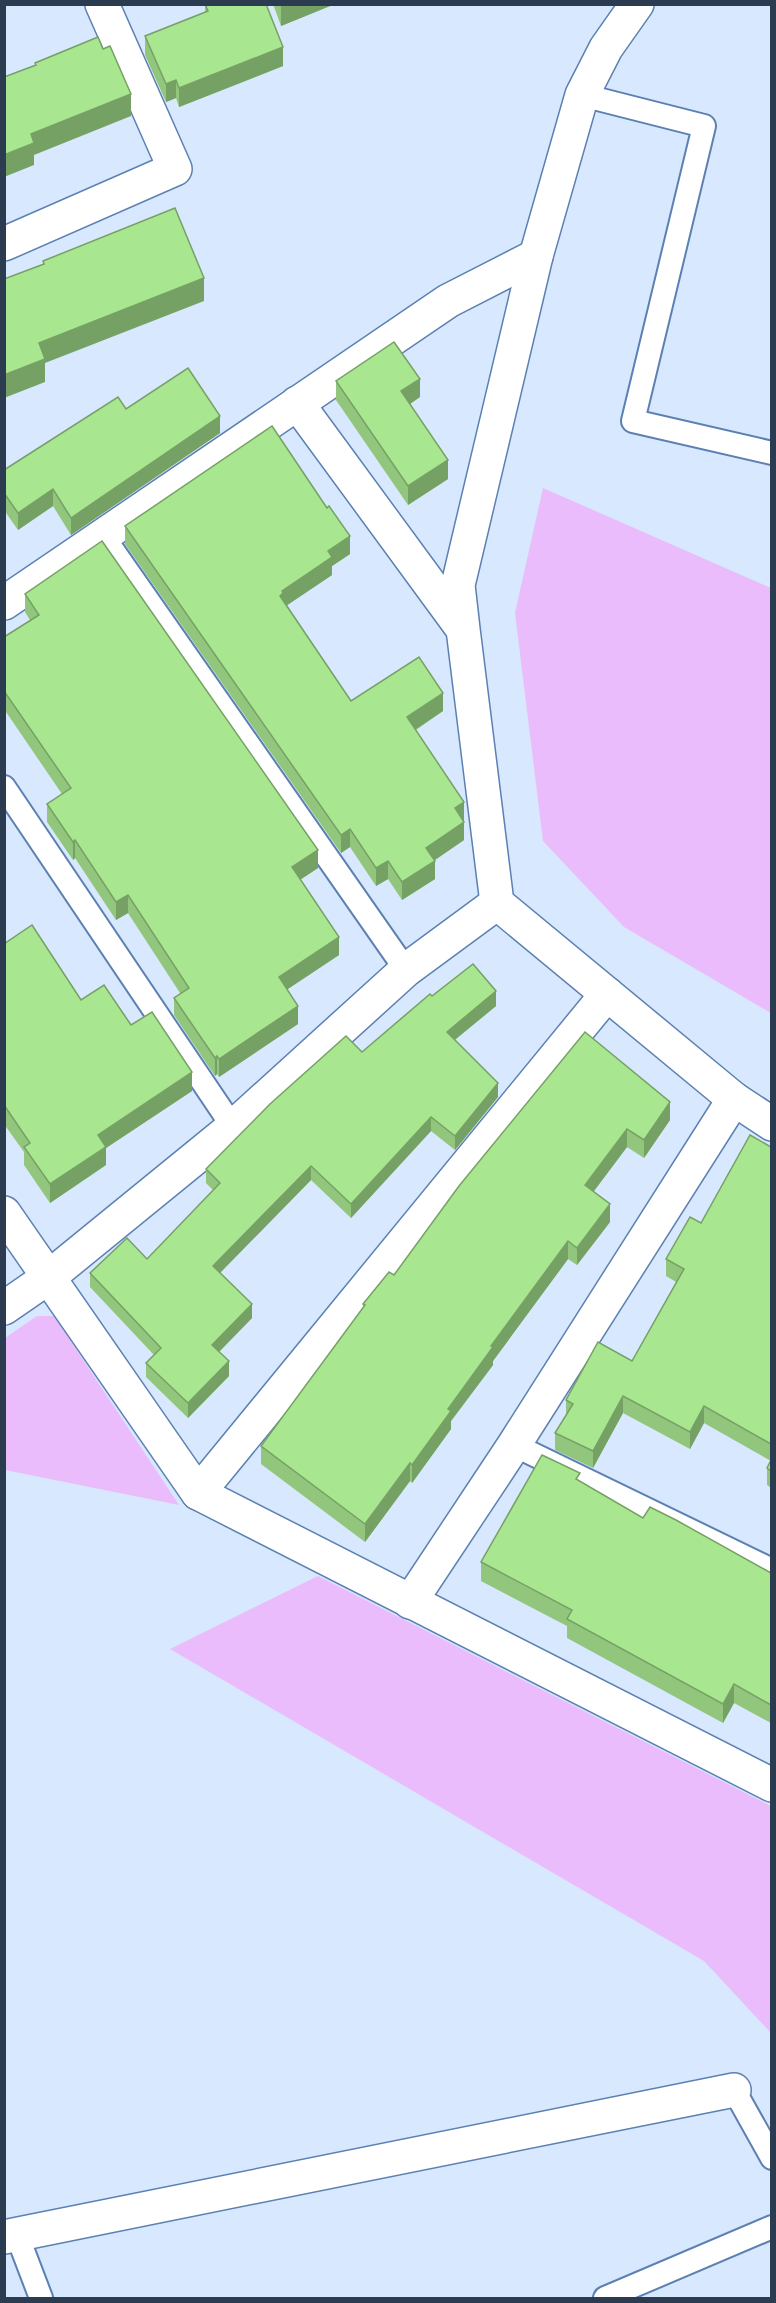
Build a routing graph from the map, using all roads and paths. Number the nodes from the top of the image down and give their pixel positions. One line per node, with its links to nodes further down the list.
1 (102, 4): 4 (street)
2 (637, 4): 3 (street)
3 (582, 95): 5 (street); 7 (lane)
4 (4, 244)
5 (536, 256): 6 (street); 10 (street)
6 (297, 404): 8 (street); 10 (street)
7 (771, 453)
8 (103, 536): 9 (street); 13 (lane)
9 (4, 603)
10 (463, 629): 12 (street)
11 (4, 787): 17 (lane)
12 (497, 903): 13 (street); 14 (street)
13 (406, 970): 17 (street)
14 (607, 994): 15 (street); 22 (street)
15 (734, 1099): 16 (street); 21 (street)
16 (771, 1124)
17 (233, 1127): 19 (street)
18 (4, 1213): 19 (street)
19 (49, 1277): 20 (street); 22 (street)
20 (4, 1308)
21 (514, 1446): 23 (lane); 24 (street)
22 (198, 1493): 24 (street)
23 (771, 1570)
24 (410, 1602): 25 (street)
25 (771, 1785)
26 (734, 2090): 27 (lane); 29 (street)
27 (771, 2157)
28 (771, 2227): 31 (lane)
29 (11, 2236): 30 (lane)
30 (41, 2298)
31 (605, 2298)

